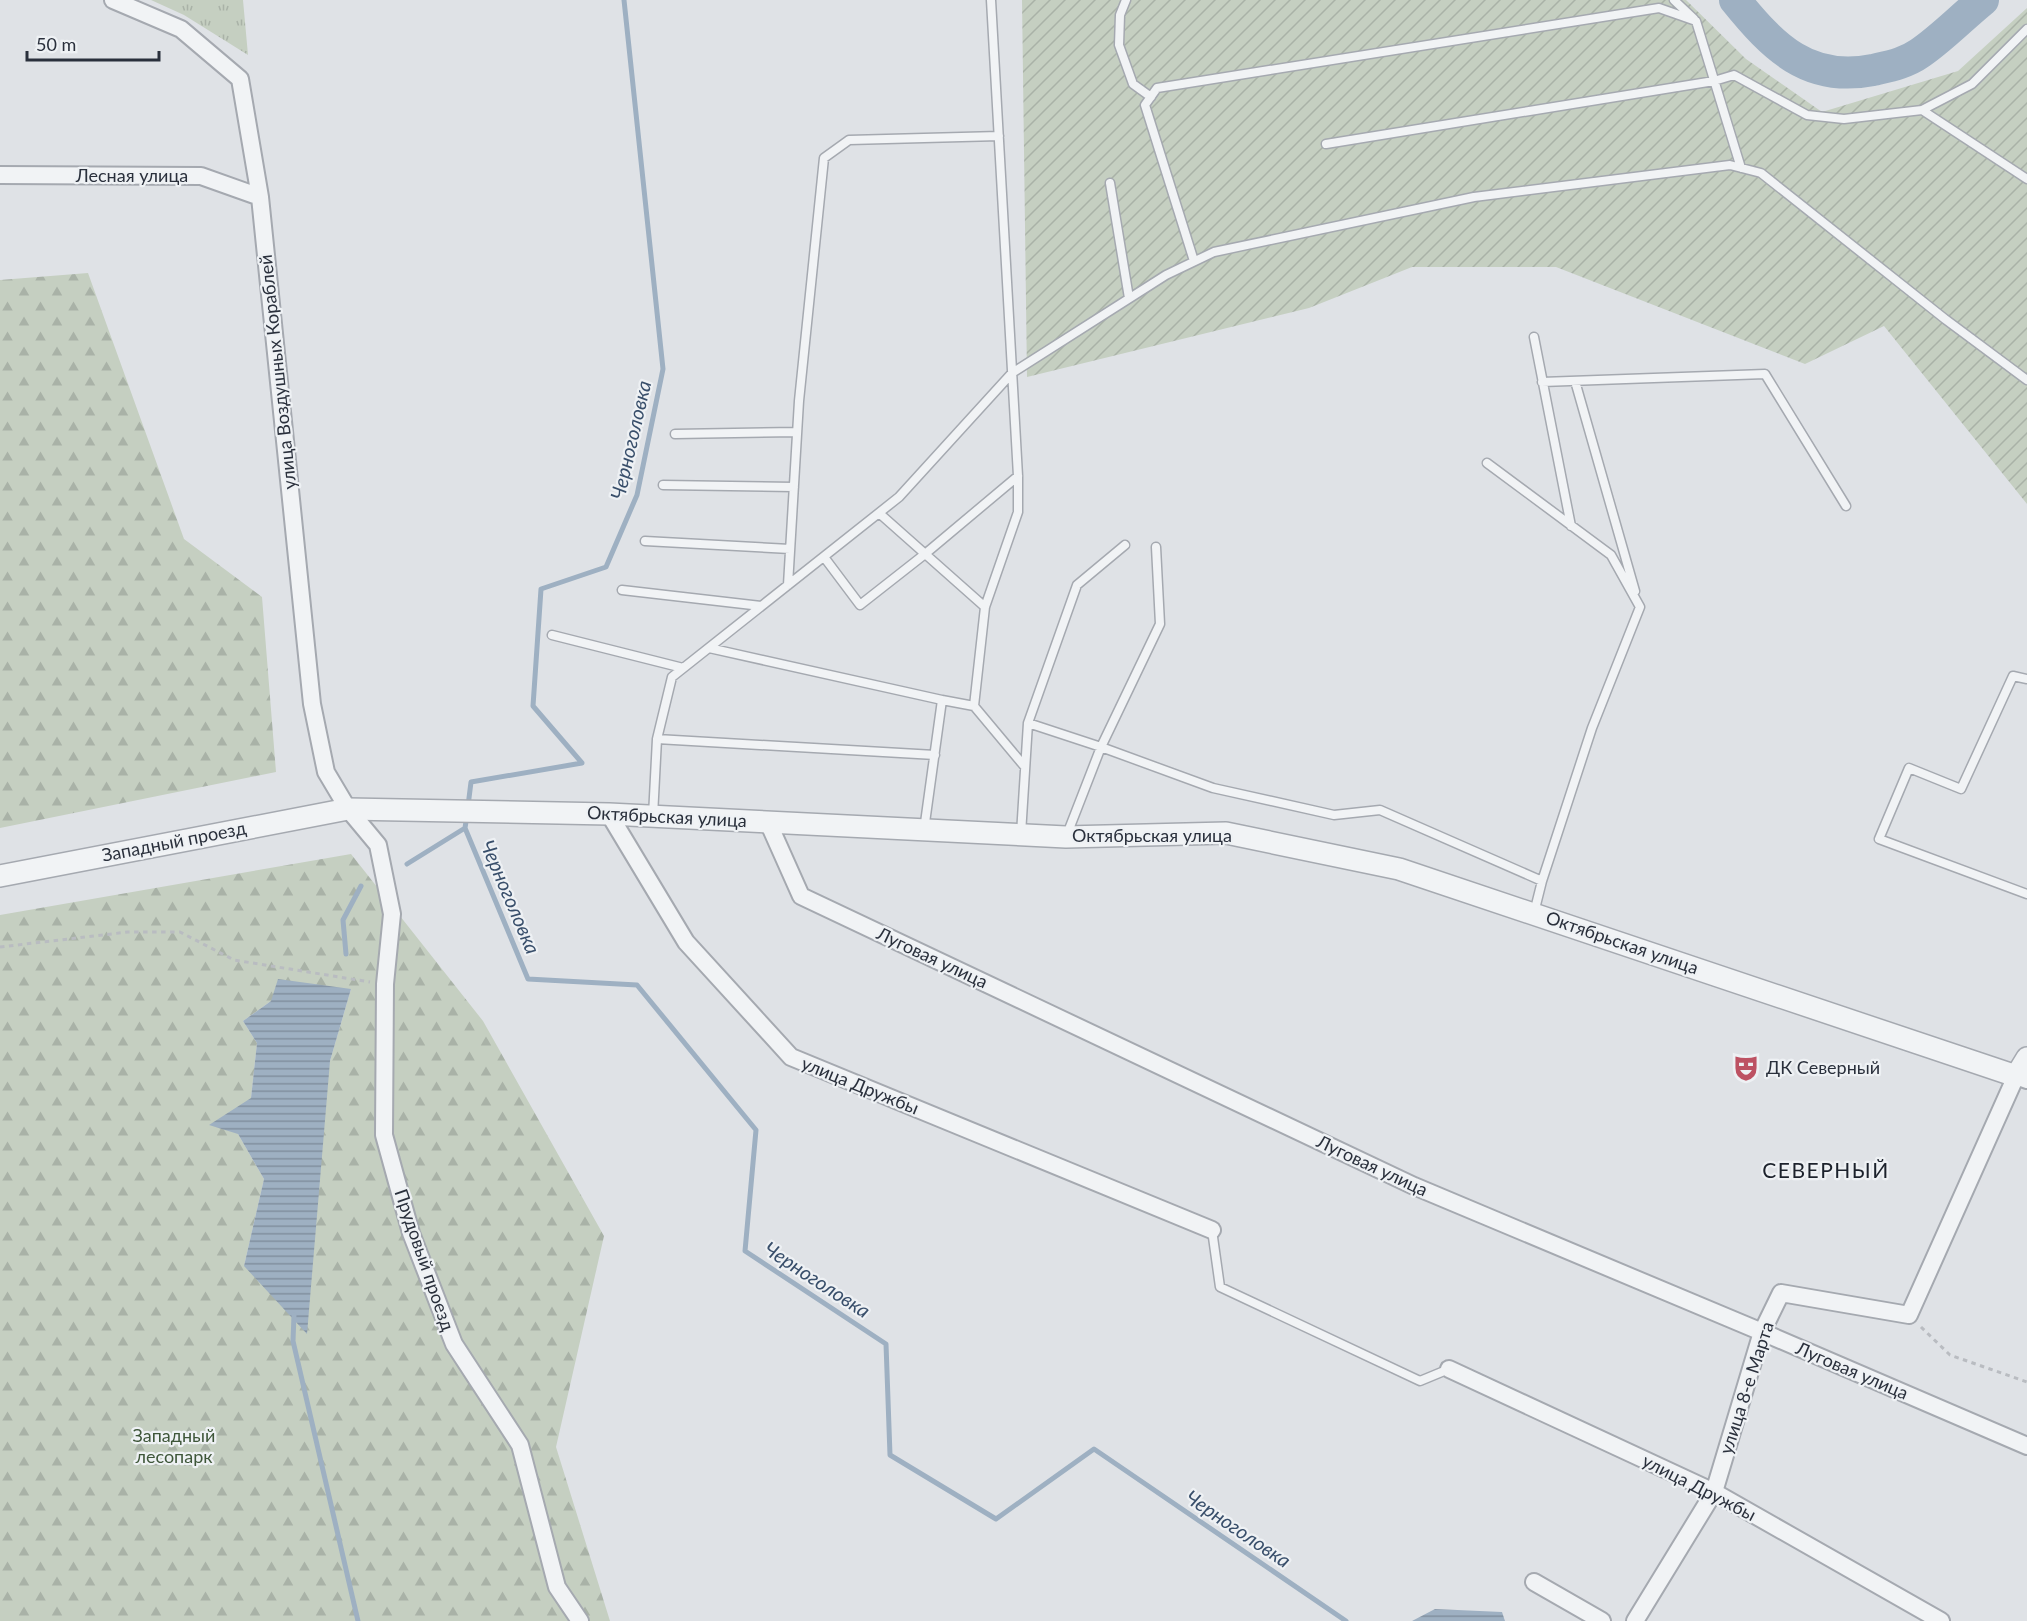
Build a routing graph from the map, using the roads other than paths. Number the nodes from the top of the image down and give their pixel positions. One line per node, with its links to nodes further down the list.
1 (113, 0): 16 (street, улица Воздушных Кораблей)
2 (991, 0): 10 (lane)
3 (1126, 0): 8 (lane)
4 (1674, 0): 5 (lane)
5 (1696, 21): 7 (lane); 8 (lane)
6 (2027, 29): 9 (lane)
7 (1714, 81): 9 (lane); 11 (lane); 12 (lane)
8 (1151, 97): 17 (lane)
9 (1922, 110): 14 (lane)
10 (999, 136): 20 (lane); 24 (lane)
11 (1326, 144)
12 (1741, 168): 17 (lane); 21 (lane)
13 (0, 176): 16 (street, Лесная улица)
14 (2027, 178)
15 (1110, 183): 18 (lane)
16 (260, 197): 55 (street, улица Воздушных Кораблей)
17 (1194, 261): 18 (lane)
18 (1129, 298): 20 (lane)
19 (1534, 337): 23 (lane)
20 (1012, 373): 27 (lane); 31 (lane)
21 (2027, 380)
22 (1575, 381): 23 (lane); 30 (lane); 42 (lane)
23 (1542, 382): 32 (lane)
24 (797, 432): 25 (lane); 29 (lane)
25 (675, 434)
26 (1487, 463): 32 (lane)
27 (1018, 477): 37 (lane); 43 (lane)
28 (663, 485): 29 (lane)
29 (794, 487): 36 (lane)
30 (1846, 506)
31 (879, 513): 37 (lane); 38 (lane)
32 (1570, 526): 42 (lane)
33 (645, 541): 36 (lane)
34 (1125, 545): 50 (lane)
35 (1156, 548): 52 (lane)
36 (790, 549): 39 (lane)
37 (925, 554): 38 (lane); 43 (lane)
38 (824, 557): 39 (lane)
39 (788, 585): 41 (lane)
40 (622, 591): 41 (lane)
41 (761, 606): 45 (lane)
42 (1640, 606): 63 (lane)
43 (985, 607): 49 (lane)
44 (552, 635): 46 (lane)
45 (708, 648): 46 (lane); 48 (lane)
46 (683, 668): 51 (lane)
47 (2027, 679): 64 (lane)
48 (942, 700): 49 (lane); 53 (lane)
49 (974, 706): 54 (lane)
50 (1028, 723): 52 (lane); 54 (lane)
51 (657, 739): 53 (lane); 57 (lane)
52 (1101, 747): 61 (lane); 63 (lane)
53 (935, 755): 59 (lane)
54 (1025, 767): 60 (lane)
55 (348, 809): 56 (street, Октябрьская улица); 62 (street, Западный проезд); 73 (street, Прудовый проезд)
56 (609, 814): 57 (street, Октябрьская улица); 67 (street, улица Дружбы)
57 (653, 816): 58 (street, Октябрьская улица)
58 (768, 822): 59 (street, Октябрьская улица); 68 (street, Луговая улица)
59 (924, 830): 60 (street, Октябрьская улица)
60 (1021, 835): 61 (street, Октябрьская улица)
61 (1066, 837): 65 (street, Октябрьская улица)
62 (0, 876)
63 (1542, 881): 65 (lane)
64 (2027, 894)
65 (1534, 914): 66 (street, Октябрьская улица)
66 (2023, 1071): 68 (street, улица 8-е Марта)
67 (1212, 1230): 69 (lane)
68 (1762, 1332): 70 (street, Луговая улица); 71 (street, улица 8-е Марта)
69 (1449, 1369): 71 (street, улица Дружбы)
70 (2027, 1446)
71 (1714, 1492): 75 (street, улица 8-е Марта); 76 (street, улица Дружбы)
72 (1534, 1582): 74 (street)
73 (580, 1621)
74 (1602, 1621)
75 (1635, 1621)
76 (1941, 1621)

